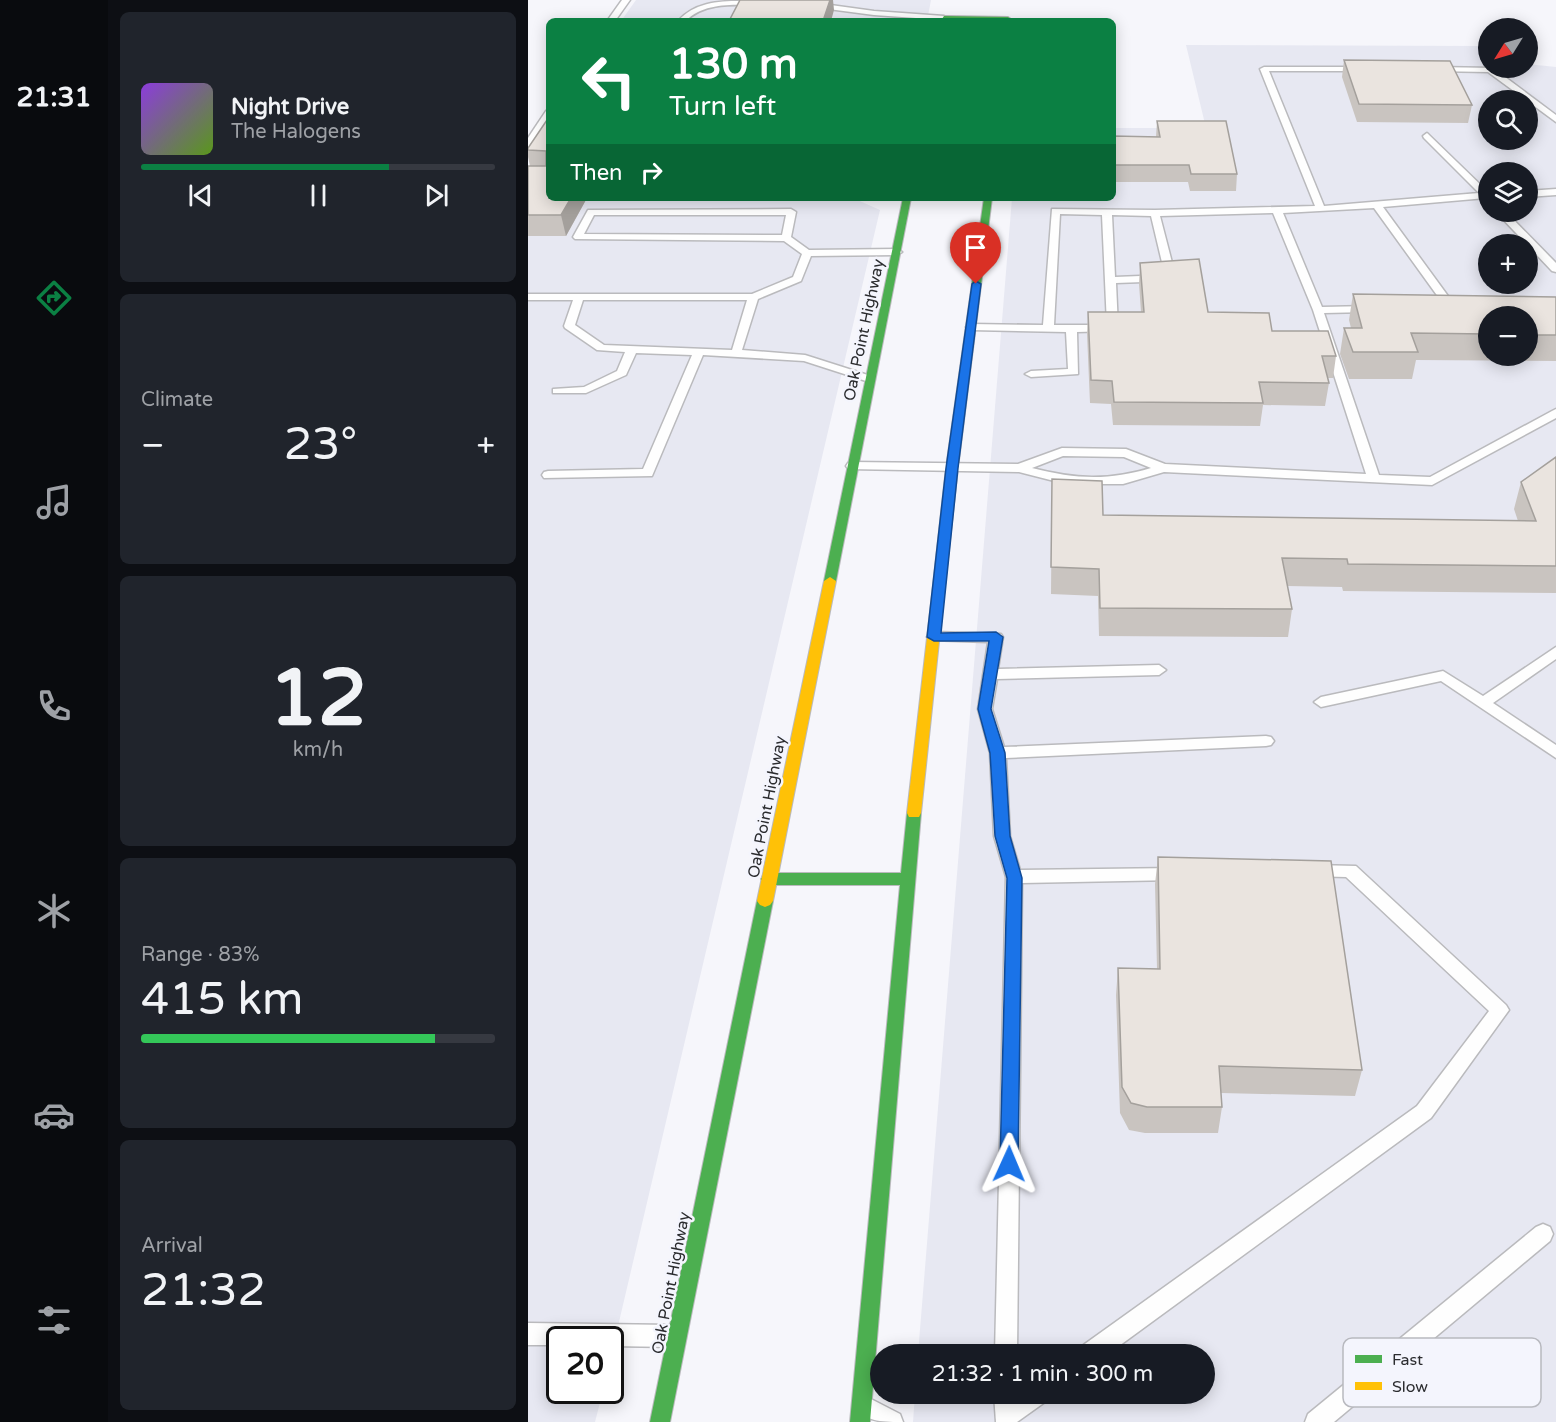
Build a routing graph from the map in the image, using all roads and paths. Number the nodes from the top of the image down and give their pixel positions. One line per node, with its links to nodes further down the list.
1 (626, 0): 8 (lane)
2 (948, 0): 11 (main road)
3 (764, 3): 9 (lane)
4 (841, 3): 5 (lane); 7 (lane)
5 (809, 4)
6 (1009, 16): 12 (main road)
7 (873, 17): 10 (lane)
8 (614, 18)
9 (684, 18)
10 (908, 18)
11 (944, 18)
12 (966, 18)
13 (1370, 69): 26 (lane)
14 (1426, 69): 16 (lane)
15 (546, 117): 18 (lane)
16 (1556, 119)
17 (1427, 136): 19 (lane)
18 (528, 144)
19 (1478, 187)
20 (1556, 192): 21 (lane)
21 (1538, 193)
22 (1478, 197): 25 (lane)
23 (906, 201): 32 (main road, Oak Point Highway)
24 (988, 201): 42 (main road)
25 (1377, 205): 26 (lane); 39 (lane)
26 (1321, 209): 28 (lane)
27 (1107, 212): 29 (lane); 35 (lane); 43 (lane)
28 (1277, 212): 29 (lane); 41 (lane)
29 (1155, 213): 35 (lane)
30 (1511, 222): 34 (lane)
31 (786, 238): 31 (lane); 33 (lane)
32 (897, 252): 33 (lane); 49 (main road, Oak Point Highway)
33 (807, 253): 38 (lane)
34 (1556, 269)
35 (1111, 280): 44 (lane)
36 (528, 297): 37 (lane)
37 (579, 297): 38 (lane); 45 (lane)
38 (753, 297): 47 (lane)
39 (1451, 307)
40 (1384, 308): 41 (lane)
41 (1318, 310): 57 (lane)
42 (970, 327): 43 (lane); 53 (main road)
43 (1047, 328): 44 (lane)
44 (1071, 329): 48 (lane)
45 (632, 349): 46 (lane); 50 (lane)
46 (699, 352): 47 (lane); 56 (lane)
47 (736, 353): 49 (lane)
48 (1030, 374)
49 (870, 380): 52 (main road, Oak Point Highway)
50 (557, 391)
51 (1556, 413): 57 (lane)
52 (852, 466): 53 (lane); 70 (main road, Oak Point Highway)
53 (952, 468): 54 (lane); 58 (main road)
54 (1019, 468): 55 (lane); 55 (lane)
55 (1162, 468): 57 (lane)
56 (548, 475)
57 (1374, 478)
58 (934, 637): 61 (lane); 71 (main road)
59 (1556, 652): 63 (lane)
60 (1159, 670): 61 (lane)
61 (990, 674): 65 (lane)
62 (1321, 702): 63 (lane)
63 (1483, 703): 66 (lane)
64 (1266, 741): 65 (lane)
65 (998, 753): 69 (lane)
66 (1556, 753)
67 (1292, 872): 77 (lane)
68 (1200, 874): 69 (lane)
69 (1014, 878): 76 (lane)
70 (769, 879): 71 (main road); 74 (main road, Oak Point Highway)
71 (907, 879): 81 (main road)
72 (1543, 1234): 75 (lane)
73 (528, 1334): 74 (lane)
74 (678, 1336): 83 (main road, Oak Point Highway)
75 (1417, 1338)
76 (1006, 1344)
77 (1104, 1344)
78 (1343, 1400): 85 (lane)
79 (1004, 1404): 82 (lane)
80 (1023, 1404): 82 (lane)
81 (861, 1414): 84 (lane)
82 (1003, 1420)
83 (660, 1422)
84 (892, 1422)
85 (1316, 1422)

